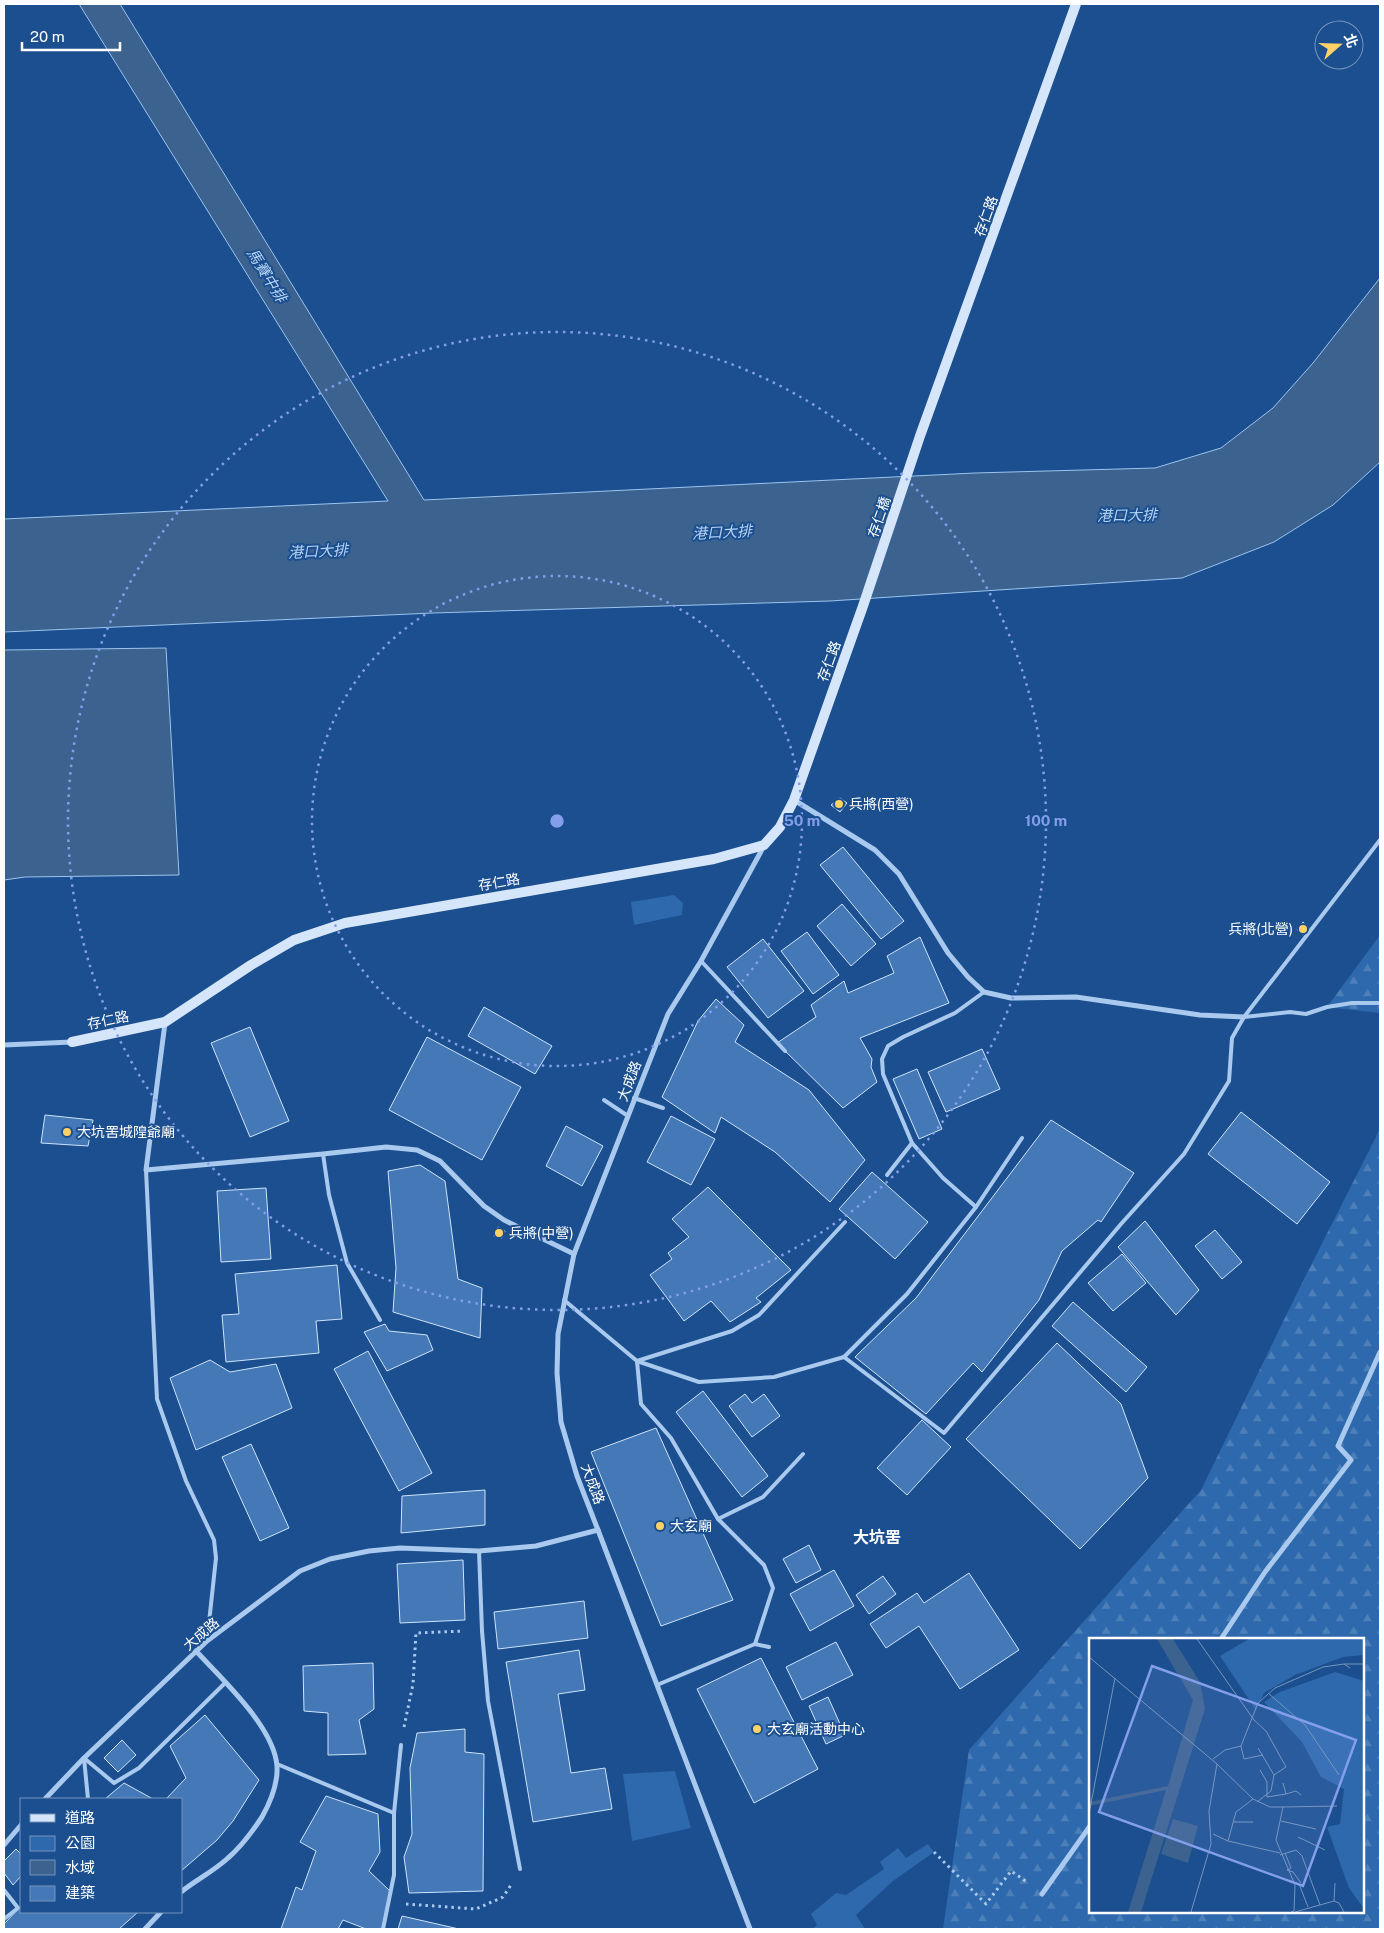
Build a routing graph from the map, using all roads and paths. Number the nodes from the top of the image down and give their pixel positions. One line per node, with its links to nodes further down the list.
1 (1076, 4): 2 (street, 存仁路)
2 (920, 436): 3 (street, 存仁橋)
3 (863, 606): 4 (street, 存仁路)
4 (794, 800): 6 (street, 存仁路); 8 (street)
5 (1380, 840): 10 (lane)
6 (764, 845): 7 (street, 大成路); 11 (street, 存仁路)
7 (701, 961): 14 (lane); 15 (street, 大成路)
8 (984, 992): 10 (street); 20 (lane)
9 (1380, 1003): 10 (lane)
10 (1244, 1017): 30 (lane)
11 (165, 1022): 12 (street, 存仁路); 22 (street)
12 (72, 1042): 13 (street, 存仁路)
13 (4, 1045)
14 (785, 1051)
15 (634, 1098): 17 (lane); 18 (street, 大成路)
16 (604, 1100): 18 (lane)
17 (663, 1108)
18 (628, 1116): 26 (street, 大成路)
19 (1022, 1138): 24 (lane)
20 (912, 1142): 23 (lane); 24 (lane)
21 (323, 1154): 22 (street); 26 (street); 28 (lane)
22 (146, 1170): 38 (lane)
23 (887, 1175)
24 (976, 1207): 30 (lane)
25 (845, 1222): 31 (lane)
26 (574, 1254): 27 (street, 大成路)
27 (564, 1300): 31 (lane); 34 (street, 大成路)
28 (380, 1320)
29 (1380, 1352): 37 (street)
30 (844, 1357): 31 (lane)
31 (637, 1361): 33 (lane)
32 (803, 1454): 33 (lane)
33 (718, 1518): 39 (lane)
34 (598, 1530): 35 (street, 大成路); 43 (street)
35 (479, 1551): 36 (lane); 38 (street, 大成路)
36 (482, 1631): 44 (path); 54 (lane)
37 (1222, 1638)
38 (207, 1640): 41 (street, 大成路)
39 (755, 1644): 40 (lane); 43 (lane)
40 (769, 1647)
41 (196, 1651): 42 (street); 45 (street, 大成路)
42 (225, 1683): 45 (lane); 46 (street)
43 (657, 1685): 64 (street)
44 (401, 1745): 49 (lane)
45 (84, 1758): 47 (street, 大成路); 48 (lane)
46 (277, 1764): 49 (lane); 56 (street)
47 (46, 1798)
48 (88, 1798)
49 (394, 1813): 58 (lane)
50 (20, 1826): 52 (street)
51 (1089, 1827): 57 (street)
52 (4, 1845)
53 (934, 1852): 57 (path)
54 (520, 1869): 58 (path)
55 (4, 1890): 59 (lane)
56 (182, 1891)
57 (1042, 1894)
58 (389, 1902): 63 (lane)
59 (20, 1906): 61 (lane)
60 (160, 1913): 62 (street)
61 (4, 1919)
62 (145, 1929)
63 (383, 1929)
64 (750, 1929)

